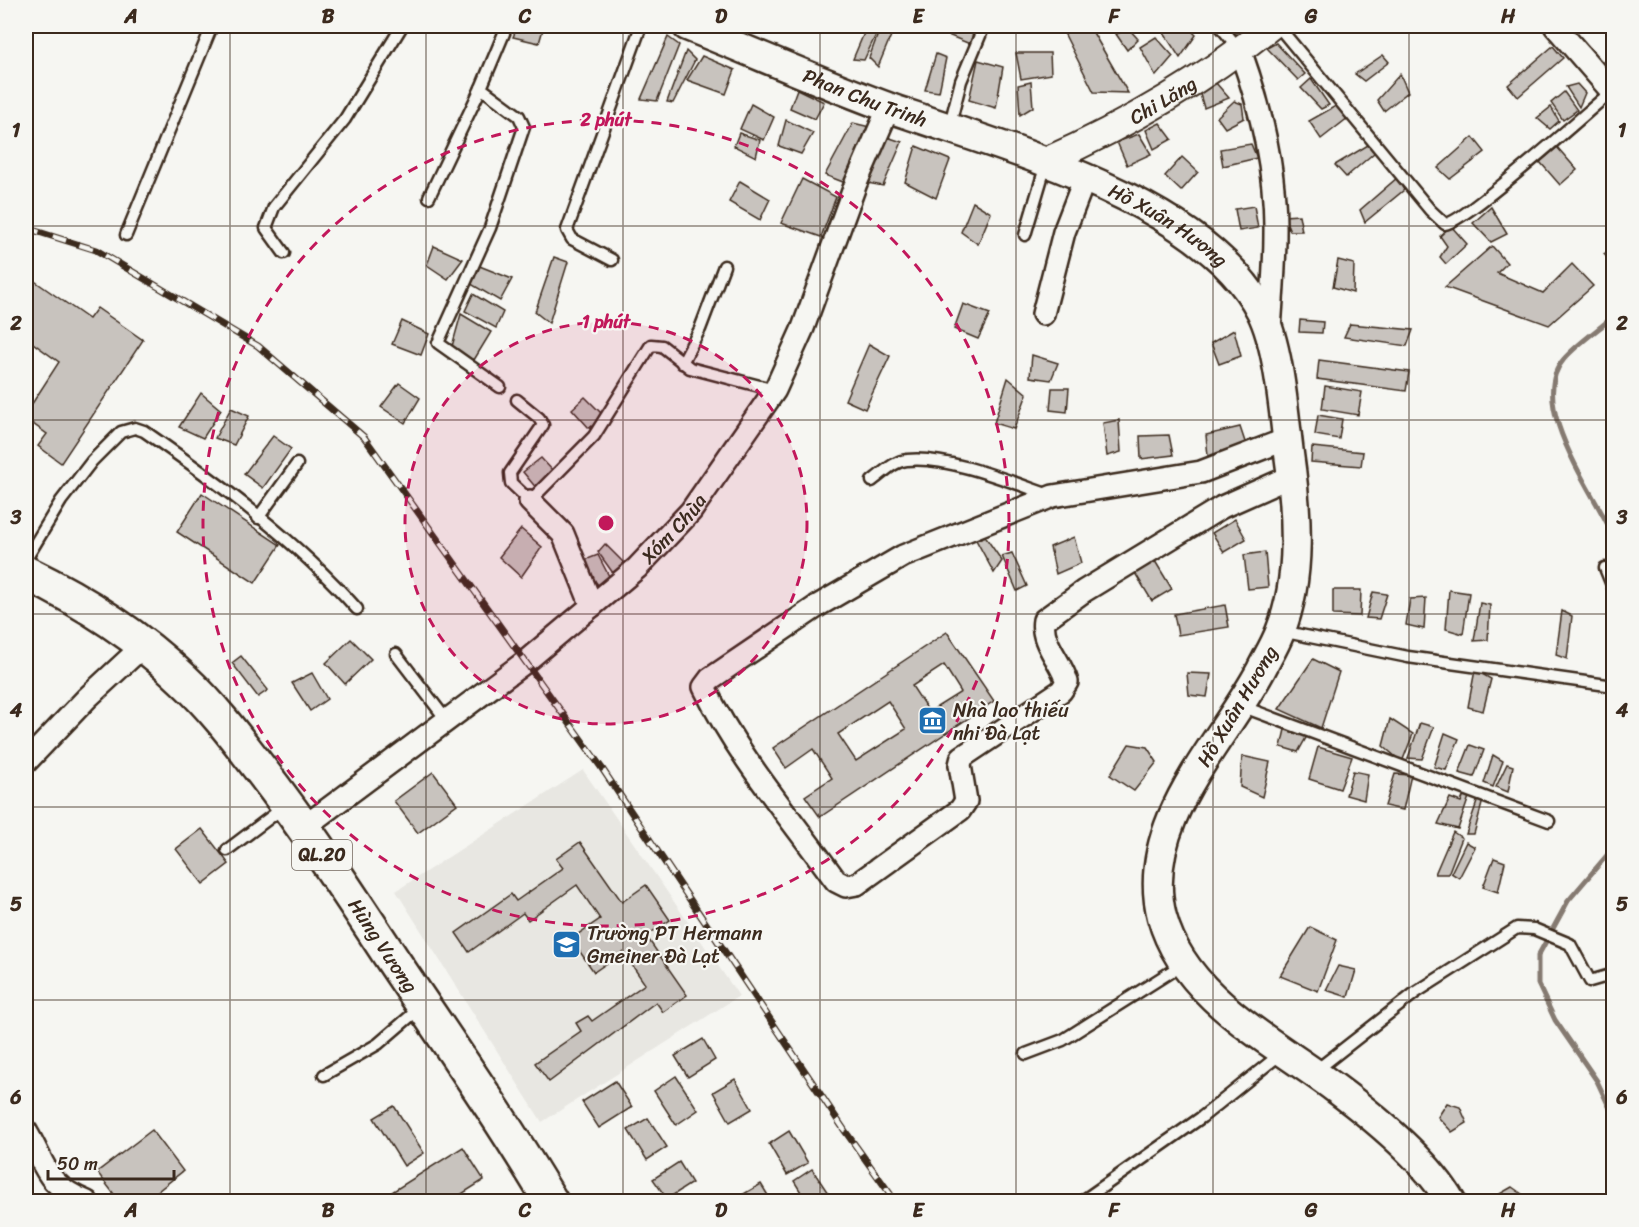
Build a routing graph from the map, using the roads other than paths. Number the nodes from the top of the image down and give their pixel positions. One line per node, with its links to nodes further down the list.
1 (212, 26): 19 (lane)
2 (402, 26): 21 (lane)
3 (507, 26): 12 (lane)
4 (641, 26): 22 (lane)
5 (687, 26): 14 (main road, Phan Chu Trinh)
6 (984, 26): 15 (lane)
7 (1220, 26): 11 (lane)
8 (1271, 26): 11 (street, Chi Lăng)
9 (1278, 26): 13 (lane)
10 (1555, 26): 13 (street)
11 (1240, 50): 16 (street, Chi Lăng); 25 (street)
12 (481, 88): 18 (lane); 27 (lane)
13 (1612, 93)
14 (889, 107): 15 (main road, Phan Chu Trinh); 28 (street, Xóm Chùa)
15 (949, 128): 16 (main road, Phan Chu Trinh)
16 (1046, 161): 17 (main road, Hồ Xuân Hương); 20 (lane)
17 (1085, 178): 24 (street); 25 (main road, Hồ Xuân Hương)
18 (429, 197)
19 (126, 235)
20 (1025, 235)
21 (284, 253)
22 (612, 260)
23 (724, 266): 26 (lane)
24 (1043, 314)
25 (1270, 332): 30 (main road, Hồ Xuân Hương)
26 (682, 363): 28 (lane); 35 (lane)
27 (500, 387)
28 (775, 390): 41 (street, Xóm Chùa)
29 (517, 400): 35 (lane)
30 (1287, 439): 32 (main road, Hồ Xuân Hương); 34 (street)
31 (297, 464): 36 (lane)
32 (1292, 477): 34 (street); 43 (main road, Hồ Xuân Hương)
33 (872, 481): 34 (lane)
34 (1053, 496)
35 (530, 501): 41 (street)
36 (258, 518): 37 (lane); 42 (lane)
37 (26, 559)
38 (1605, 568): 40 (lane)
39 (26, 573): 44 (highway, Hùng Vương / QL.20)
40 (1614, 590)
41 (592, 606): 48 (street, Xóm Chùa)
42 (357, 609)
43 (1281, 631): 46 (lane); 47 (main road, Hồ Xuân Hương)
44 (143, 646): 49 (street); 50 (highway, Hùng Vương / QL.20)
45 (396, 654): 48 (lane)
46 (1614, 686)
47 (1241, 706): 51 (lane); 53 (main road, Hồ Xuân Hương)
48 (448, 722): 50 (street, Xóm Chùa)
49 (26, 762)
50 (295, 816): 52 (lane); 55 (highway, Hùng Vương / QL.20)
51 (1549, 821)
52 (227, 850)
53 (1183, 964): 56 (main road, Hồ Xuân Hương); 57 (lane)
54 (1614, 974): 58 (lane)
55 (423, 1005): 59 (lane); 62 (highway, Hùng Vương / QL.20)
56 (1284, 1052): 58 (main road, Hồ Xuân Hương); 63 (lane)
57 (1026, 1054)
58 (1314, 1073): 64 (main road, Hồ Xuân Hương)
59 (324, 1074)
60 (26, 1131): 61 (street)
61 (87, 1202)
62 (551, 1202)
63 (1081, 1202)
64 (1451, 1202)

